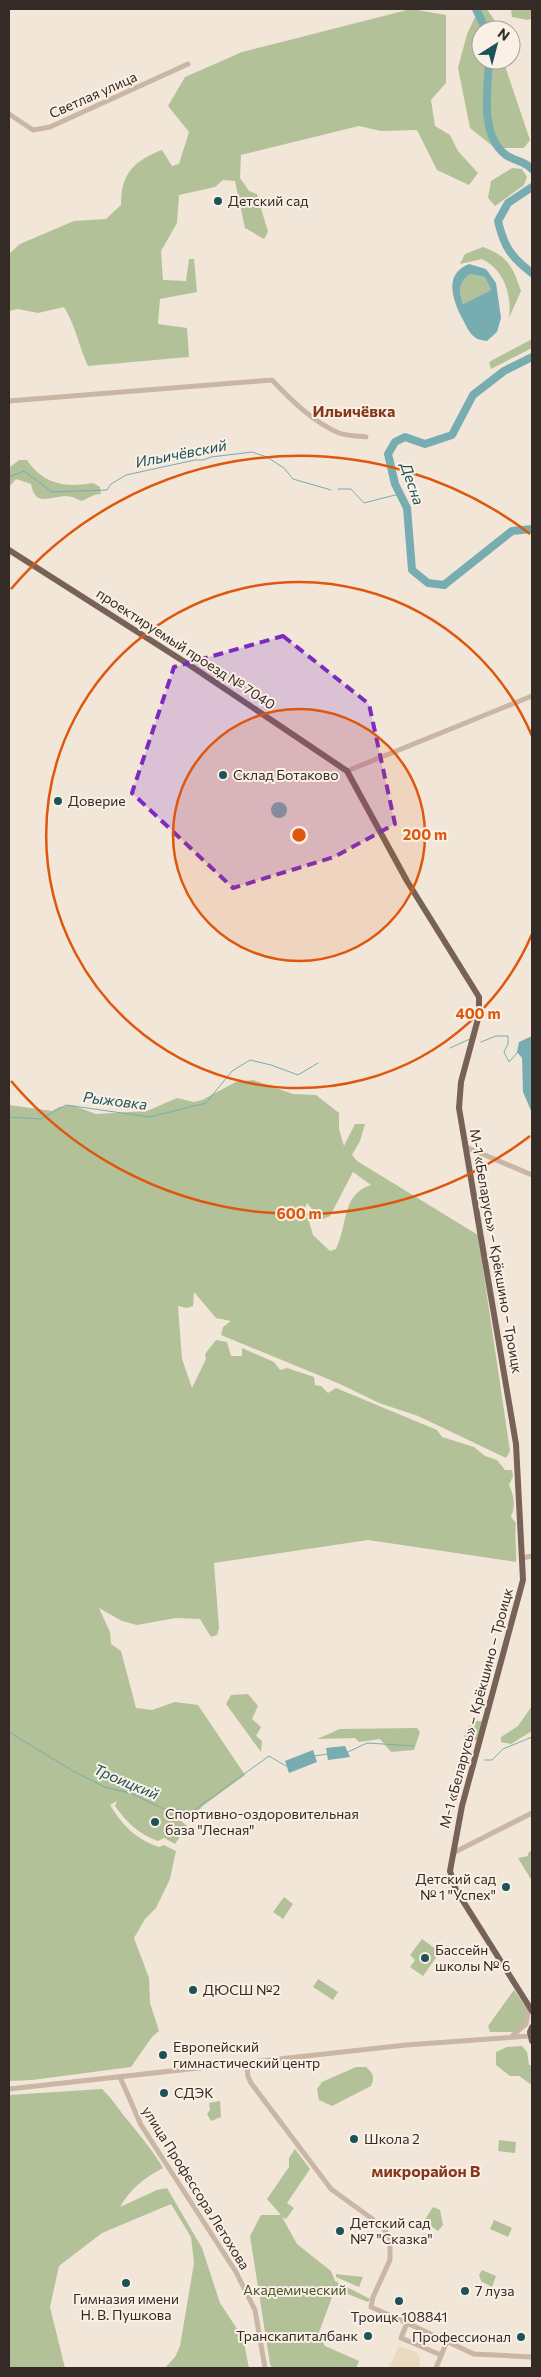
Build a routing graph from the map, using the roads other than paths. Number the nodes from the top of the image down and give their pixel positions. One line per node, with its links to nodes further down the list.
1 (188, 64): 2 (street, Светлая улица)
2 (9, 114)
3 (9, 401): 4 (street)
4 (366, 437)
5 (9, 550): 7 (main road, проектируемый проезд № 7040)
6 (532, 696): 7 (street)
7 (348, 771): 8 (main road, М-1 «Беларусь» – Крёкшино – Троицк)
8 (466, 1147): 9 (street); 11 (main road, М-1 «Беларусь» – Крёкшино – Троицк)
9 (532, 1175)
10 (532, 1556): 11 (street)
11 (522, 1558): 13 (main road, М-1 «Беларусь» – Крёкшино – Троицк)
12 (532, 1813): 13 (street)
13 (452, 1853): 14 (main road, М-1 «Беларусь» – Крёкшино – Троицк)
14 (529, 2004): 15 (main road, М-1 «Беларусь» – Крёкшино – Троицк); 17 (street)
15 (532, 2011)
16 (532, 2027): 18 (main road)
17 (511, 2037): 18 (street); 19 (street)
18 (531, 2038)
19 (246, 2062): 20 (street); 22 (street)
20 (120, 2077): 21 (street); 26 (street, улица Профессора Летохова)
21 (9, 2089)
22 (407, 2323): 23 (street); 24 (street)
23 (447, 2341): 24 (street); 25 (street)
24 (441, 2355): 27 (street)
25 (532, 2357)
26 (265, 2368)
27 (436, 2368)

